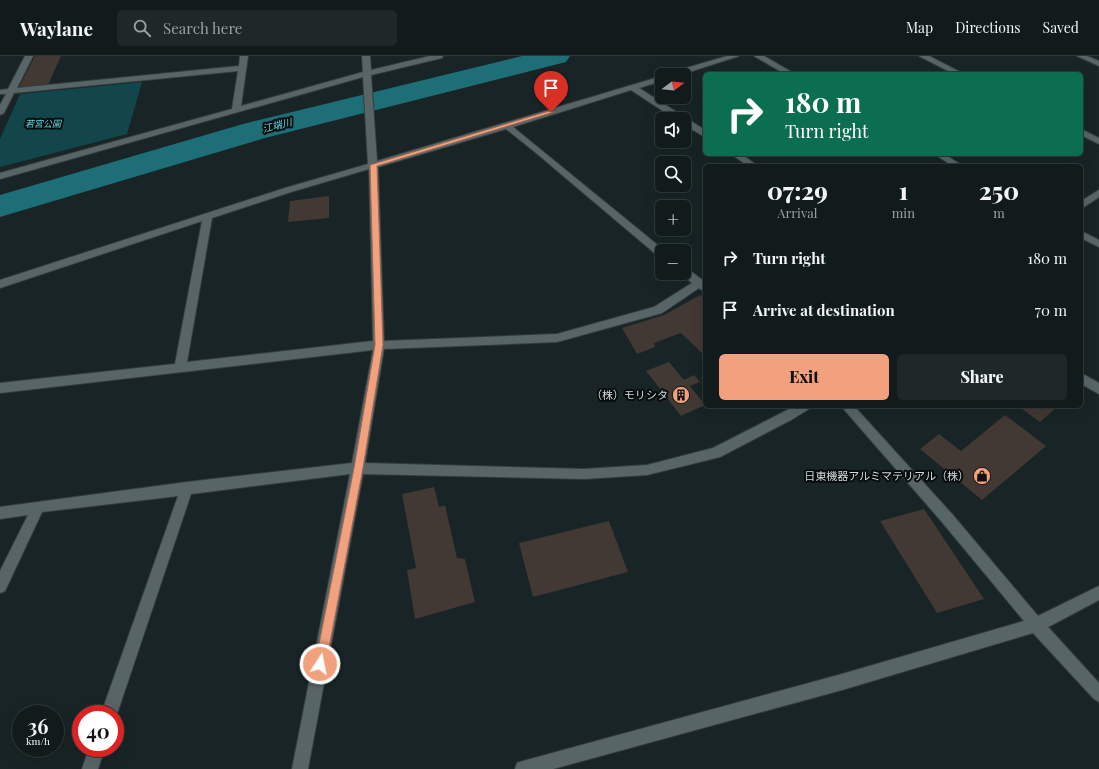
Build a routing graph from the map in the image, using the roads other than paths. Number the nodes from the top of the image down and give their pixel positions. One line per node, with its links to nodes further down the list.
1 (29, 56): 17 (street)
2 (244, 56): 10 (street)
3 (366, 56): 14 (street)
4 (439, 56): 14 (street)
5 (735, 56): 11 (street)
6 (758, 56): 12 (street)
7 (923, 56): 13 (street)
8 (1081, 56): 9 (street)
9 (1099, 64)
10 (242, 68): 17 (street); 19 (street)
11 (691, 69)
12 (787, 72)
13 (956, 72)
14 (366, 74): 19 (street); 31 (street)
15 (655, 80): 16 (street)
16 (632, 87): 20 (street); 23 (street)
17 (11, 91): 18 (street); 21 (street)
18 (0, 92)
19 (236, 110): 32 (street)
20 (670, 112)
21 (0, 113)
22 (691, 125): 24 (street)
23 (507, 126): 31 (street); 38 (street)
24 (703, 133)
25 (1083, 133): 26 (street)
26 (1099, 140)
27 (739, 156): 29 (street)
28 (942, 156): 30 (street)
29 (751, 164)
30 (956, 164)
31 (374, 165): 35 (street); 42 (street)
32 (0, 176)
33 (1099, 193): 34 (street)
34 (1083, 205)
35 (208, 216): 40 (street); 43 (street)
36 (1083, 235): 37 (street)
37 (1099, 244)
38 (655, 248)
39 (691, 276): 41 (street)
40 (0, 284)
41 (702, 285): 42 (street)
42 (379, 345): 43 (street); 49 (street)
43 (180, 367): 45 (street)
44 (1083, 379): 46 (street)
45 (0, 388)
46 (1099, 389)
47 (802, 408): 49 (street)
48 (849, 408): 55 (street)
49 (358, 468): 50 (street); 60 (street)
50 (187, 488): 51 (street); 57 (street)
51 (38, 507): 52 (street); 53 (street)
52 (0, 513)
53 (0, 586)
54 (1099, 593): 55 (street)
55 (1036, 625): 56 (street); 61 (street)
56 (1099, 694)
57 (112, 705)
58 (94, 757): 59 (street)
59 (90, 769)
60 (300, 769)
61 (523, 769)

